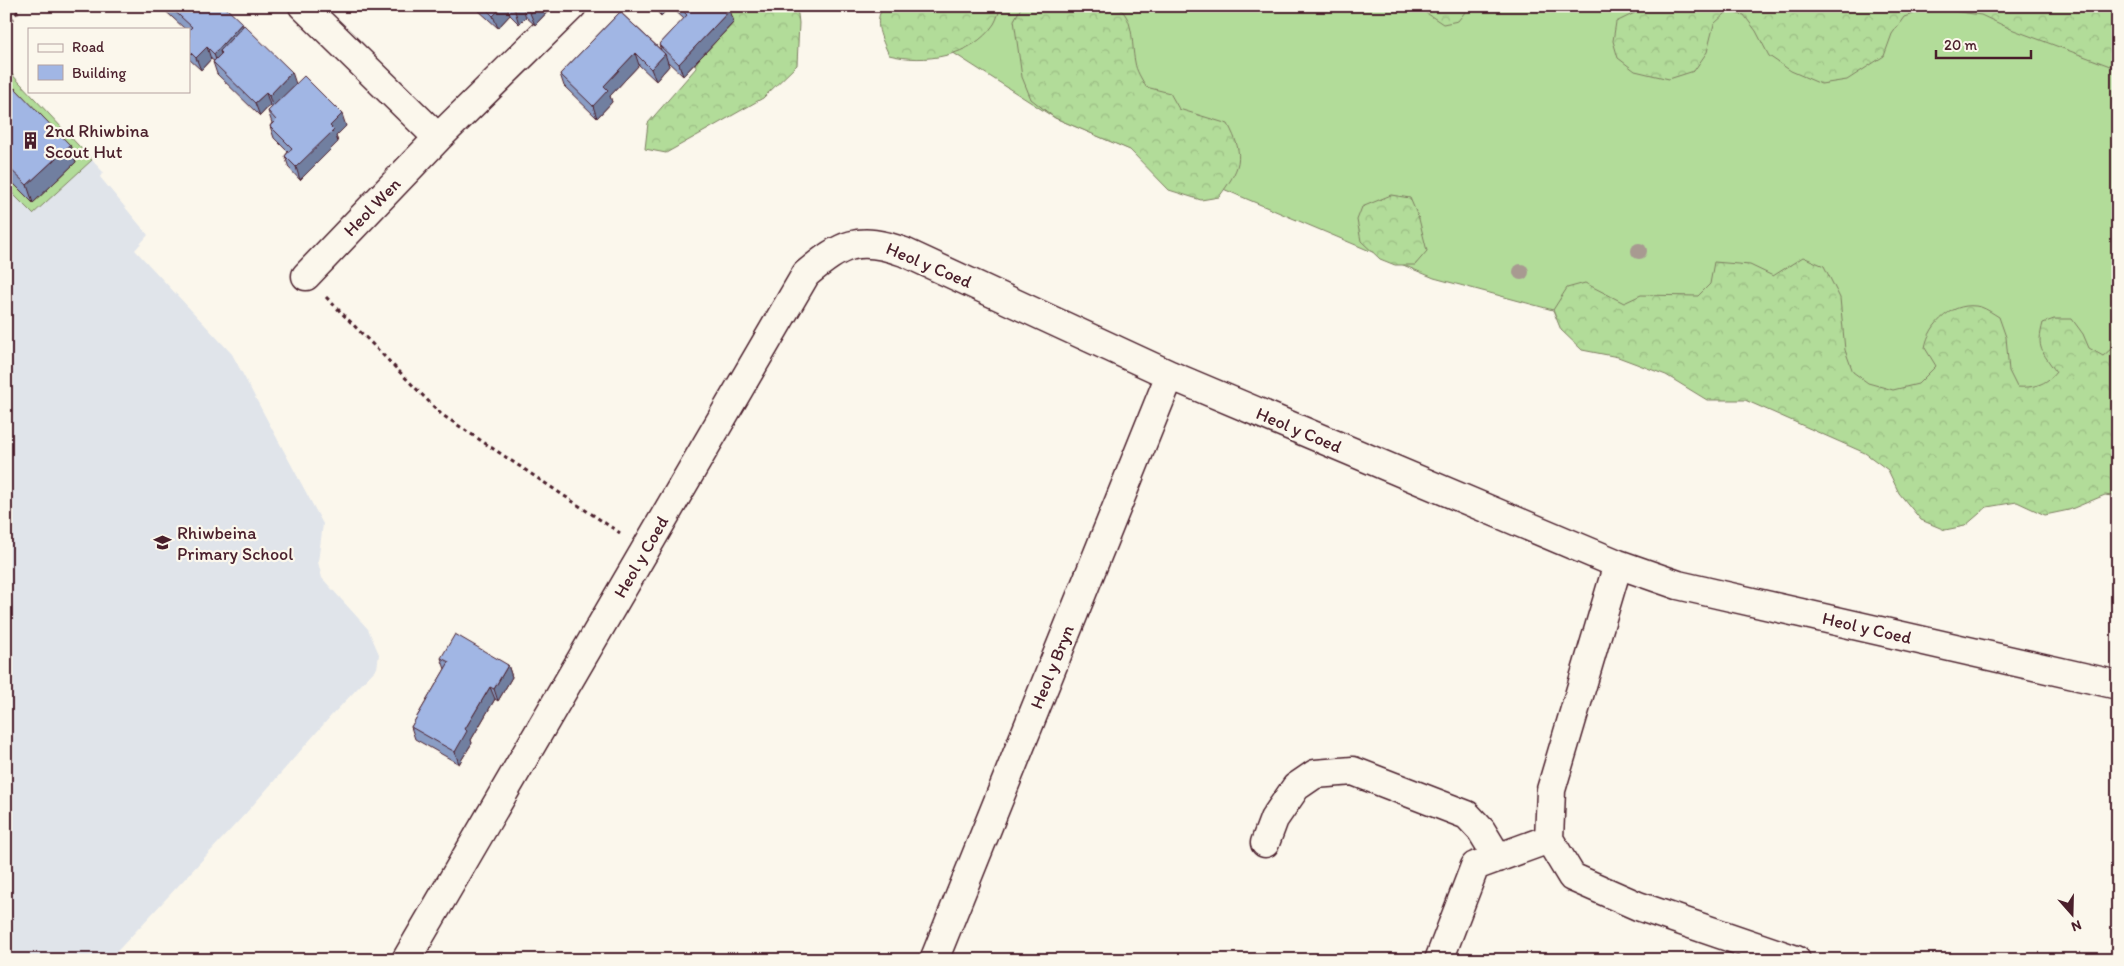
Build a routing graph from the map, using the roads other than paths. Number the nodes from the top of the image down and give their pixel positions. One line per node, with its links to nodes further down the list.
1 (303, 6): 3 (street)
2 (572, 6): 3 (street, Heol Wen)
3 (438, 138): 4 (street, Heol Wen)
4 (306, 276)
5 (1170, 375): 6 (street, Heol y Coed); 11 (street, Heol y Coed); 12 (street, Heol y Bryn)
6 (1618, 564): 7 (street, Heol y Coed); 8 (street)
7 (2118, 685)
8 (1549, 839): 10 (street); 14 (street)
9 (1266, 843): 10 (street)
10 (1498, 858): 13 (street)
11 (406, 960)
12 (934, 960)
13 (1439, 960)
14 (1796, 960)

